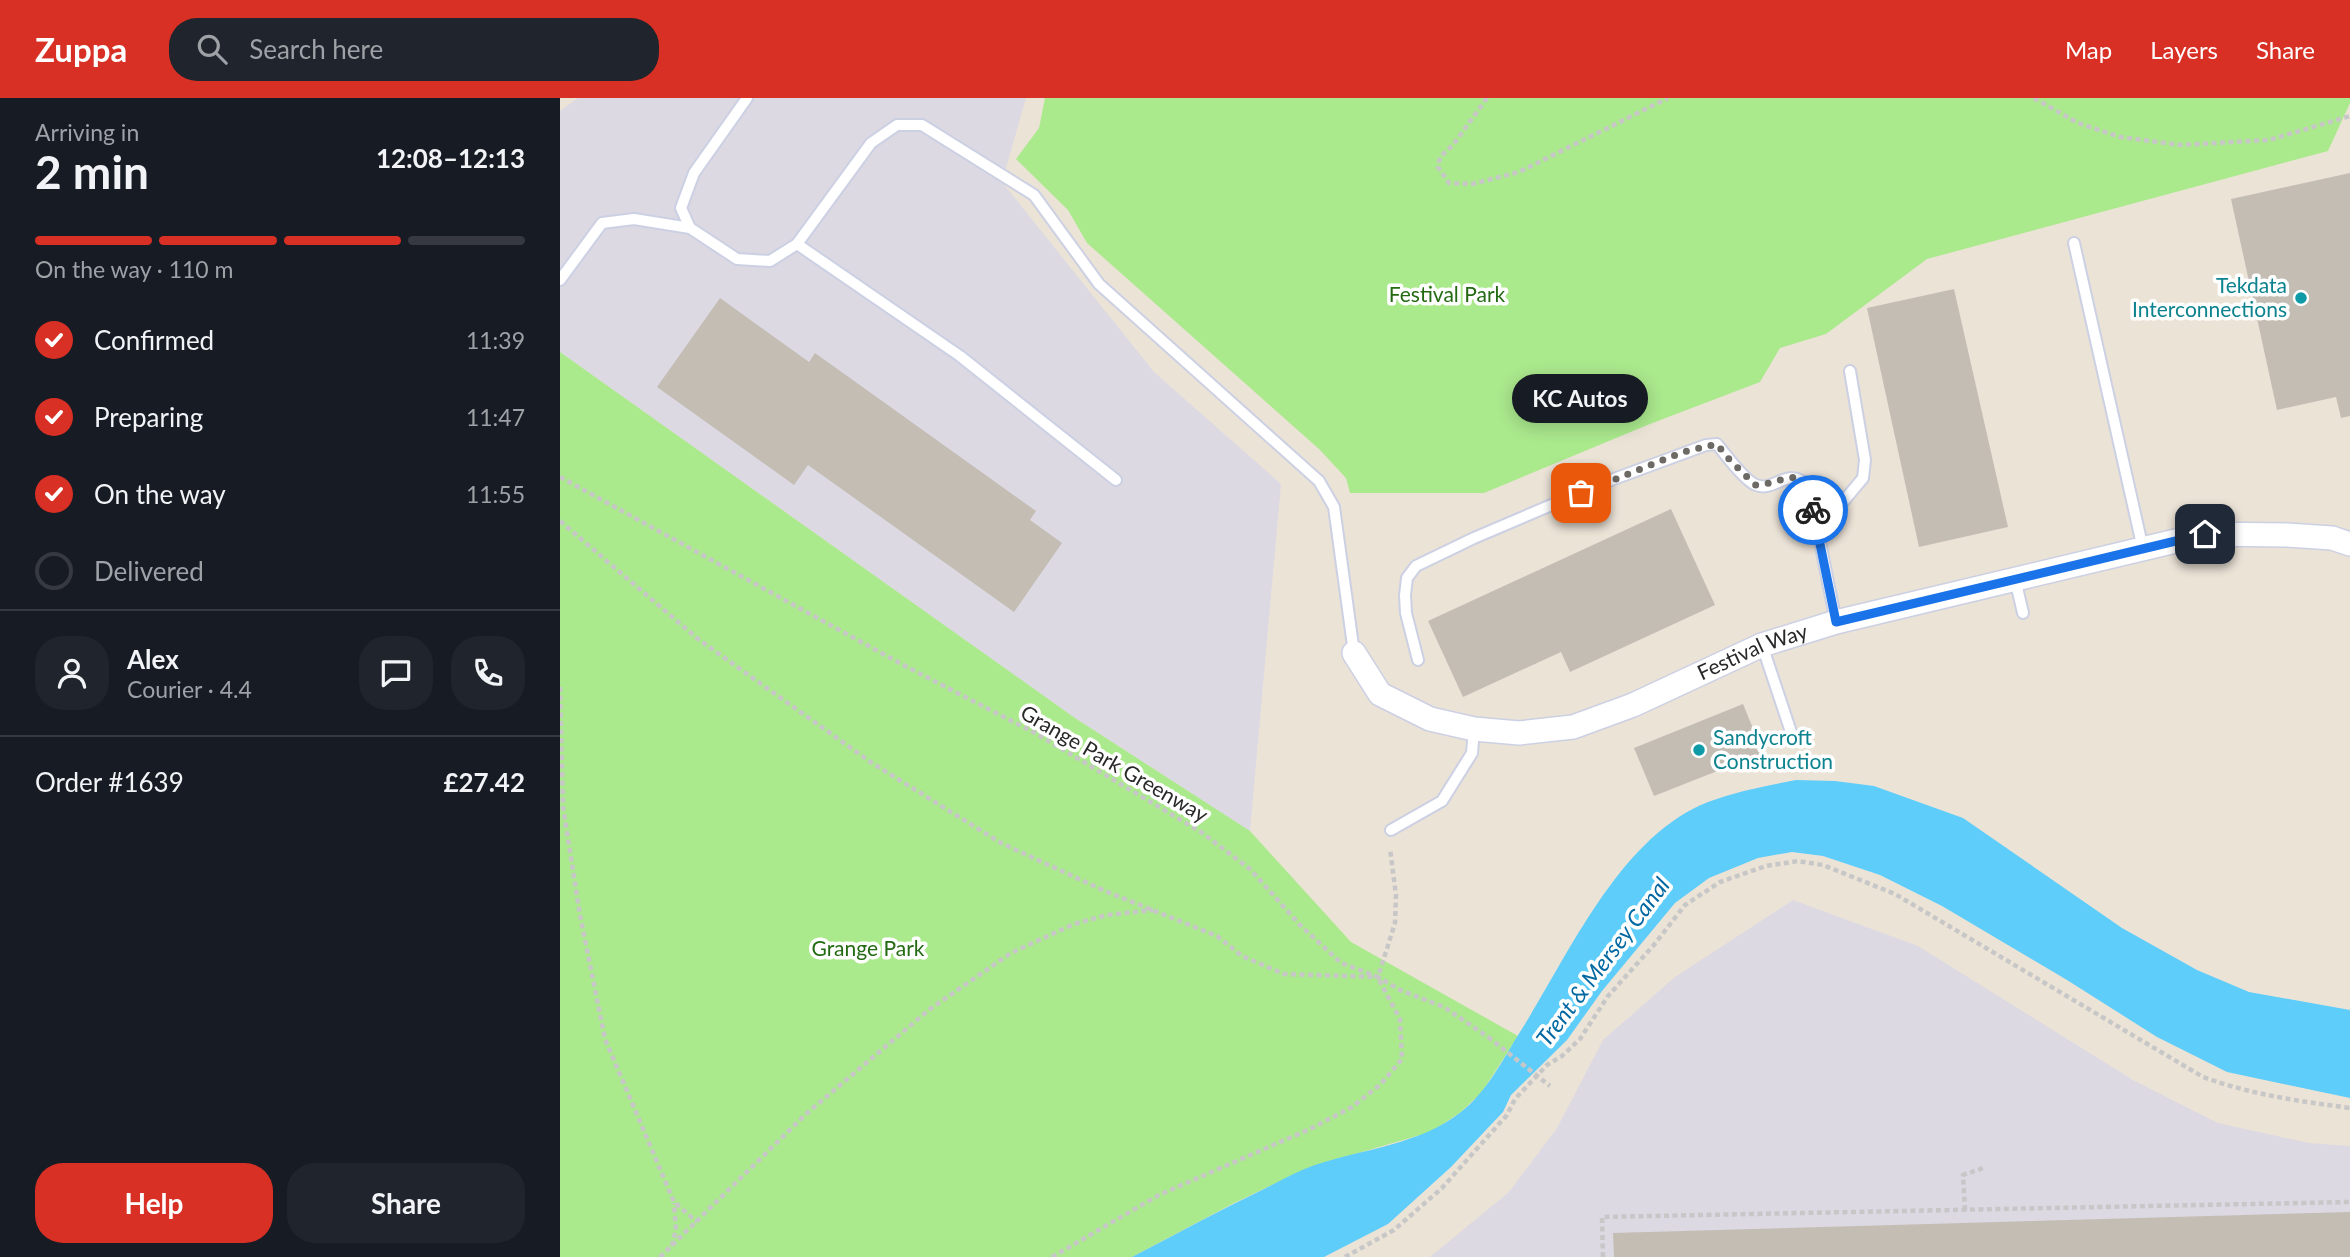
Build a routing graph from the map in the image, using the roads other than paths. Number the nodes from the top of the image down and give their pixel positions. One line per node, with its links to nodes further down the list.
1 (747, 98): 2 (lane)
2 (690, 229): 4 (lane); 5 (lane)
3 (2074, 243): 10 (lane)
4 (797, 244): 7 (lane); 15 (lane)
5 (560, 280)
6 (1850, 371): 8 (lane)
7 (1116, 480)
8 (1817, 533): 13 (lane); 16 (lane)
9 (2350, 544): 10 (street, Festival Way)
10 (2143, 549): 11 (street, Festival Way)
11 (2015, 579): 12 (lane); 13 (street, Festival Way)
12 (2022, 613)
13 (1836, 622): 14 (street, Festival Way)
14 (1762, 645): 17 (street, Festival Way); 18 (lane)
15 (1354, 653): 17 (street, Festival Way)
16 (1418, 660)
17 (1474, 729): 19 (lane)
18 (1793, 738)
19 (1391, 830)

